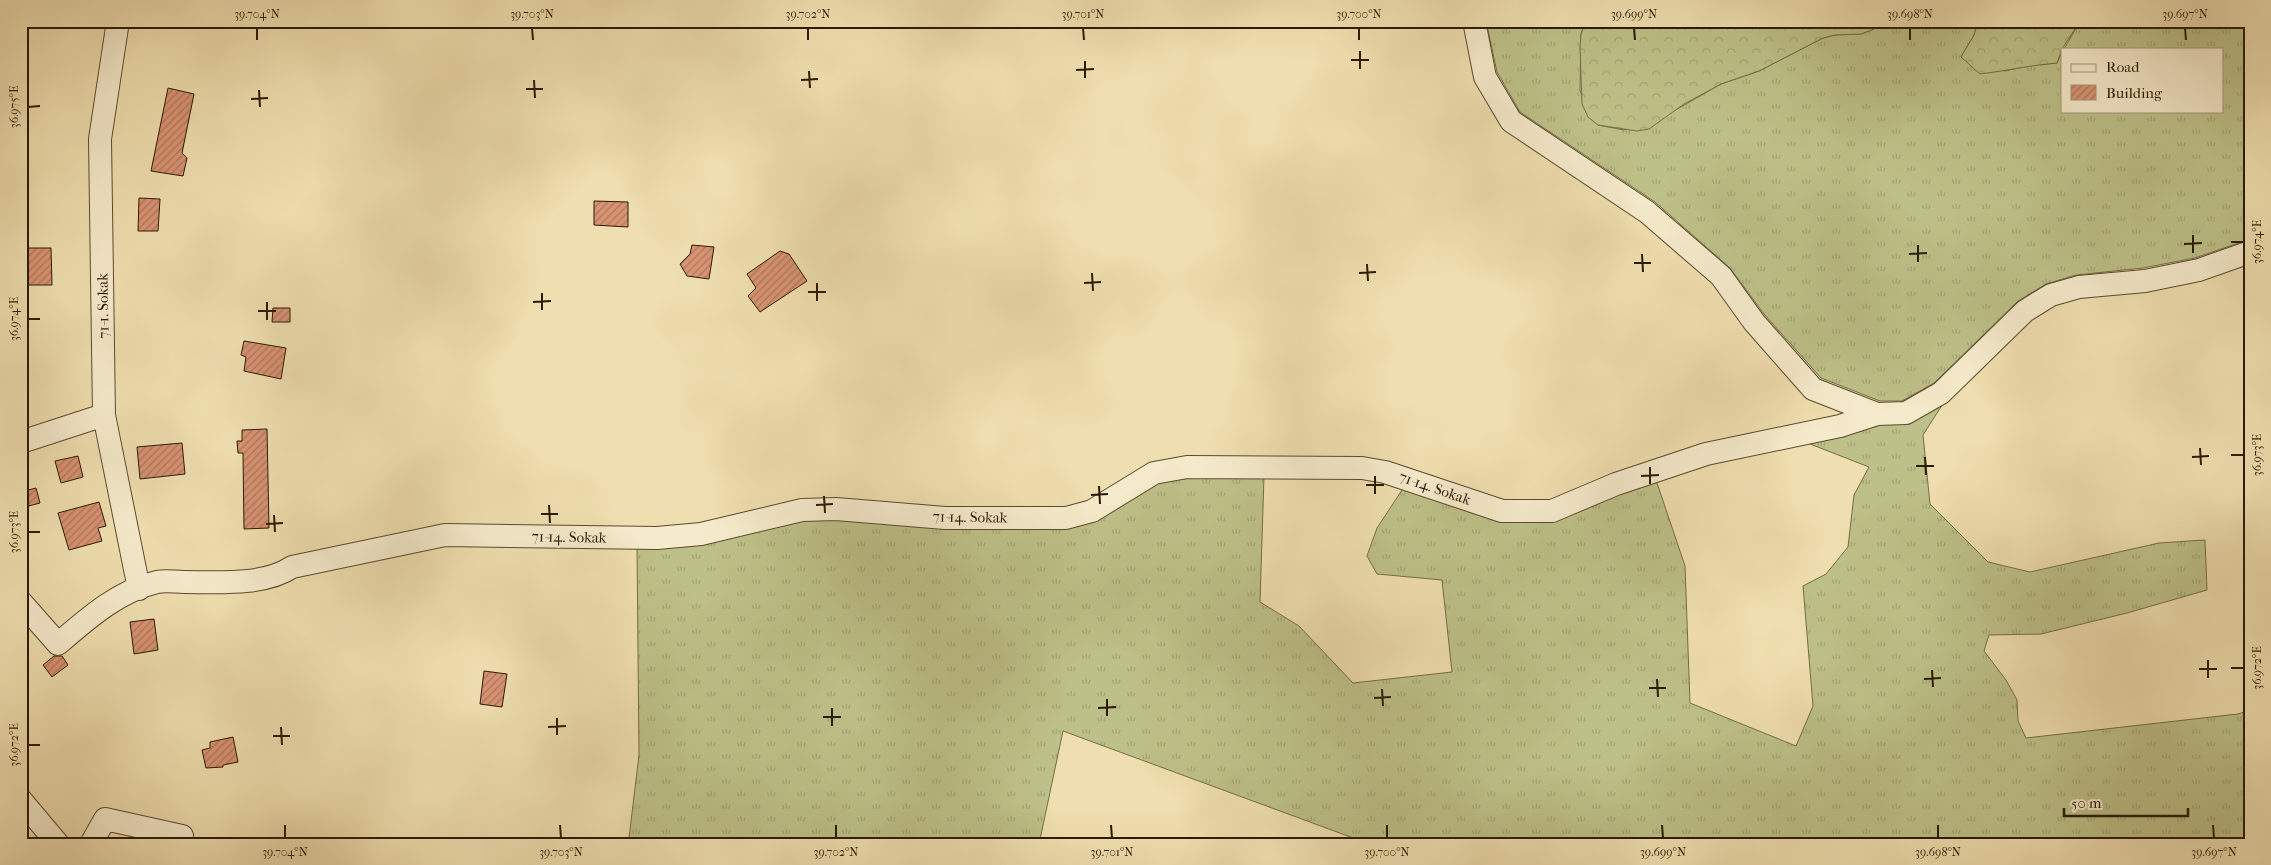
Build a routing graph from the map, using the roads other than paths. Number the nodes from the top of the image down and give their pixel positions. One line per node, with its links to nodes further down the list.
1 (118, 21): 5 (street, 71-1. Sokak)
2 (1474, 21): 4 (street)
3 (2250, 252): 4 (street)
4 (1877, 414): 7 (street, 71-14. Sokak)
5 (104, 415): 6 (street); 7 (street, 71-1. Sokak)
6 (21, 442)
7 (138, 589): 8 (street, 71-14. Sokak)
8 (21, 602)
9 (21, 800): 11 (street)
10 (182, 836): 12 (street)
11 (58, 844)
12 (90, 844)

